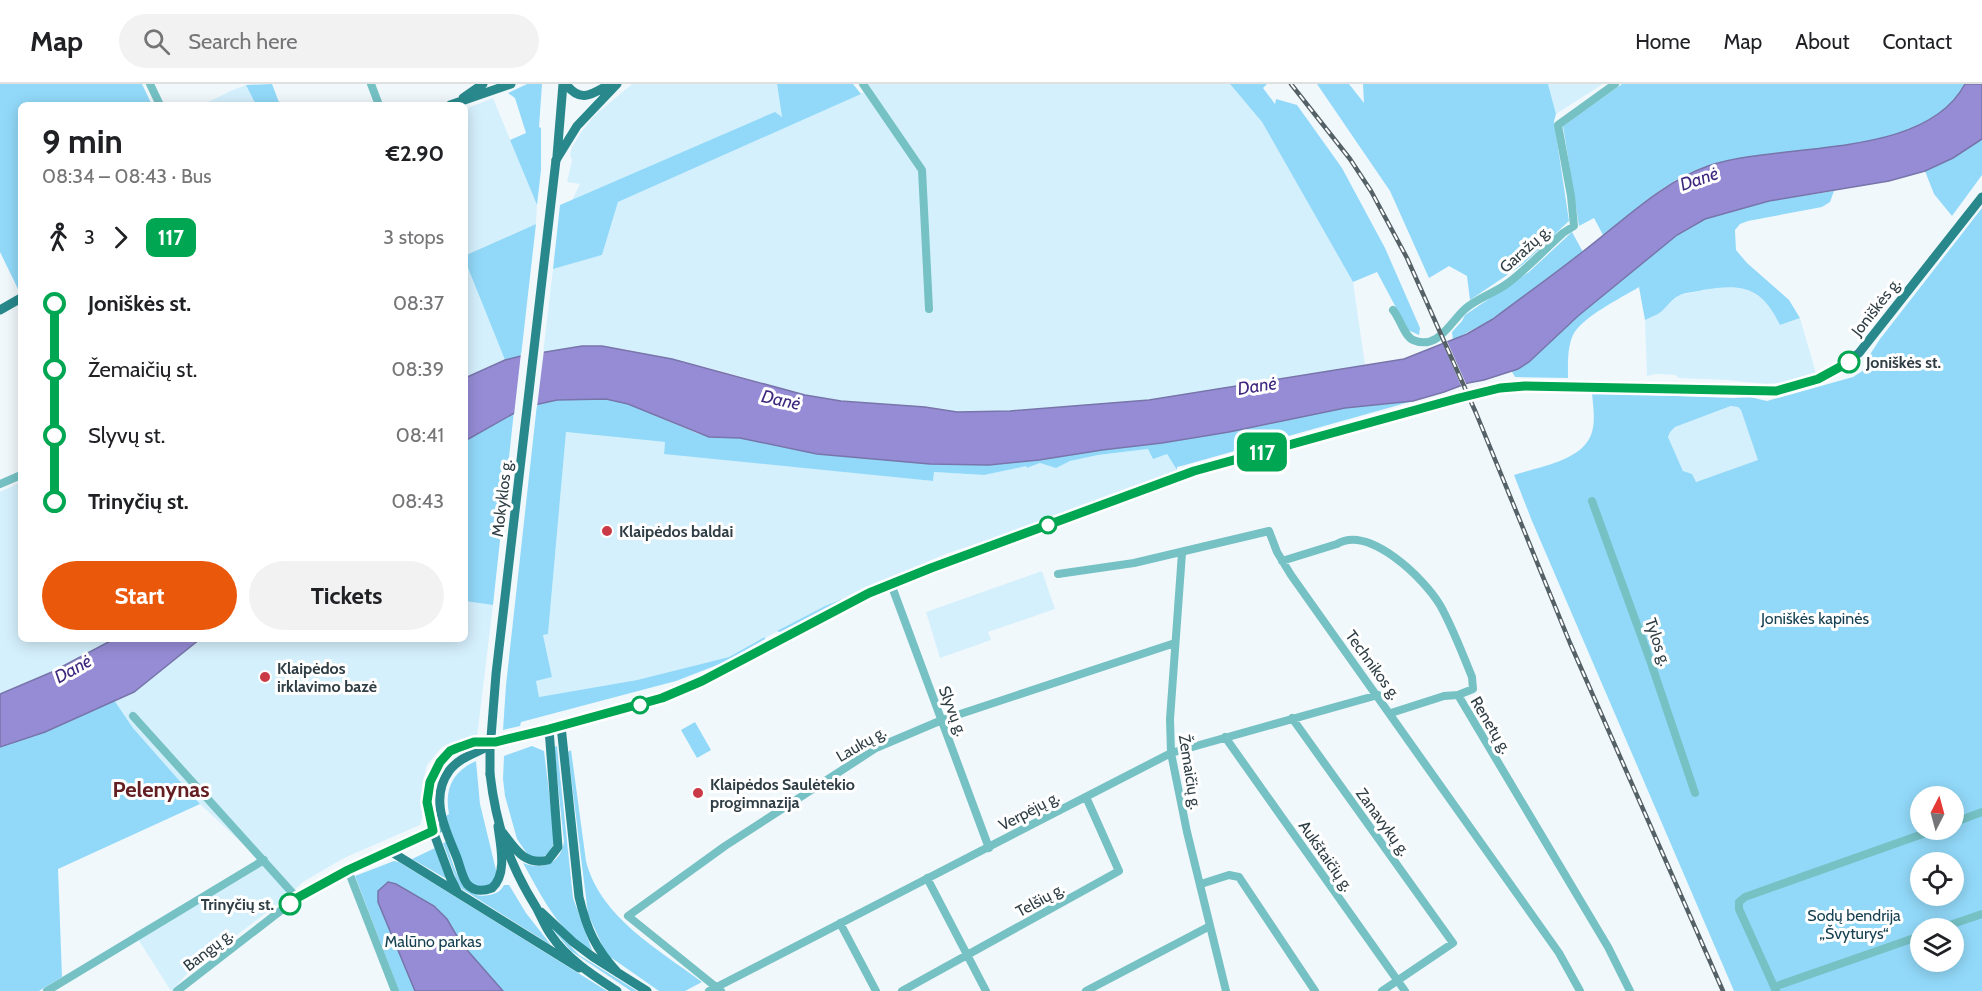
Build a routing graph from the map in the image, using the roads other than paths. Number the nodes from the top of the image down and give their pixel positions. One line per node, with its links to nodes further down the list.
1 (150, 84): 10 (street)
2 (371, 84): 11 (street)
3 (483, 84): 12 (main road)
4 (511, 84): 13 (main road)
5 (564, 84): 6 (main road); 14 (main road, Mokyklos g.)
6 (610, 84)
7 (617, 84): 14 (main road)
8 (863, 84): 17 (street)
9 (1615, 84): 19 (street, Garažų g.)
10 (159, 102)
11 (378, 102)
12 (456, 102)
13 (457, 102)
14 (556, 159): 44 (main road, Mokyklos g., bridge)
15 (1982, 198): 26 (main road, Joniškės g.)
16 (18, 300): 18 (main road)
17 (928, 309)
18 (0, 310)
19 (1393, 310)
20 (18, 476): 21 (street)
21 (0, 484)
22 (1592, 501): 39 (street, Tylos g.)
23 (1182, 553): 24 (street, Technikos g.); 25 (street, Technikos g.); 27 (street, Žemaičių g.)
24 (1282, 561): 28 (street, Technikos g.); 29 (street, Renetų g.)
25 (1058, 574)
26 (891, 584): 33 (street, Slyvų g.); 34 (main road, Joniškės g.)
27 (1175, 643): 33 (street, Laukų g.); 38 (street, Žemaičių g.)
28 (1378, 695): 30 (street, Technikos g.); 32 (street, Verpėjų g.)
29 (1458, 695): 30 (street); 81 (street, Renetų g.)
30 (1391, 713): 80 (street, Technikos g.)
31 (133, 716): 49 (street)
32 (1292, 718): 36 (street, Verpėjų g.); 64 (street, Zanavykų g.)
33 (942, 720): 47 (street, Slyvų g.); 66 (street, Laukų g.)
34 (561, 726): 35 (main road, Joniškės g.); 62 (main road)
35 (549, 729): 37 (main road, Joniškės g.); 44 (main road)
36 (1225, 737): 38 (street, Verpėjų g.); 64 (street, Aukštaičių g.)
37 (495, 742): 43 (main road, Joniškės g.); 45 (main road, Joniškės g.)
38 (1171, 753): 40 (street, Verpėjų g.); 52 (street, Žemaičių g.)
39 (1695, 793)
40 (1086, 796): 47 (street, Verpėjų g.); 61 (street, Telšių g.)
41 (1982, 812): 42 (street)
42 (1964, 819)
43 (445, 826): 44 (main road, Joniškės g.); 45 (street, Bangų g.)
44 (498, 826): 55 (main road, Mokyklos g.)
45 (433, 831): 48 (street, Bangų g.); 53 (main road, Joniškės g.)
46 (1910, 839): 65 (street)
47 (989, 848): 51 (street, Verpėjų g.)
48 (390, 851): 50 (street, Bangų g.); 53 (main road)
49 (264, 860): 54 (street); 67 (street)
50 (348, 870): 54 (street, Bangų g.); 69 (street)
51 (927, 878): 58 (street, Verpėjų g.); 61 (street)
52 (1201, 884): 59 (street, Žemaičių g.); 77 (street)
53 (458, 893): 63 (main road)
54 (297, 898): 68 (street, Bangų g.)
55 (536, 908): 62 (main road, Mokyklos g.); 63 (main road, Mokyklos g.)
56 (1982, 914): 57 (street)
57 (1964, 920)
58 (840, 923): 66 (street, Verpėjų g.); 72 (street)
59 (1210, 926): 75 (street); 76 (street, Žemaičių g.)
60 (1910, 940): 65 (street)
61 (967, 956): 73 (street, Telšių g.); 74 (street)
62 (618, 973): 71 (main road, Mokyklos g.)
63 (596, 977): 70 (main road, Mokyklos g.)
64 (1398, 980): 78 (street); 79 (street, Aukštaičių g.)
65 (1775, 989)
66 (715, 990)
67 (47, 991)
68 (177, 991)
69 (395, 991)
70 (617, 991)
71 (647, 991)
72 (876, 991)
73 (902, 991)
74 (986, 991)
75 (1086, 991)
76 (1226, 991)
77 (1315, 991)
78 (1382, 991)
79 (1406, 991)
80 (1580, 991)
81 (1630, 991)

